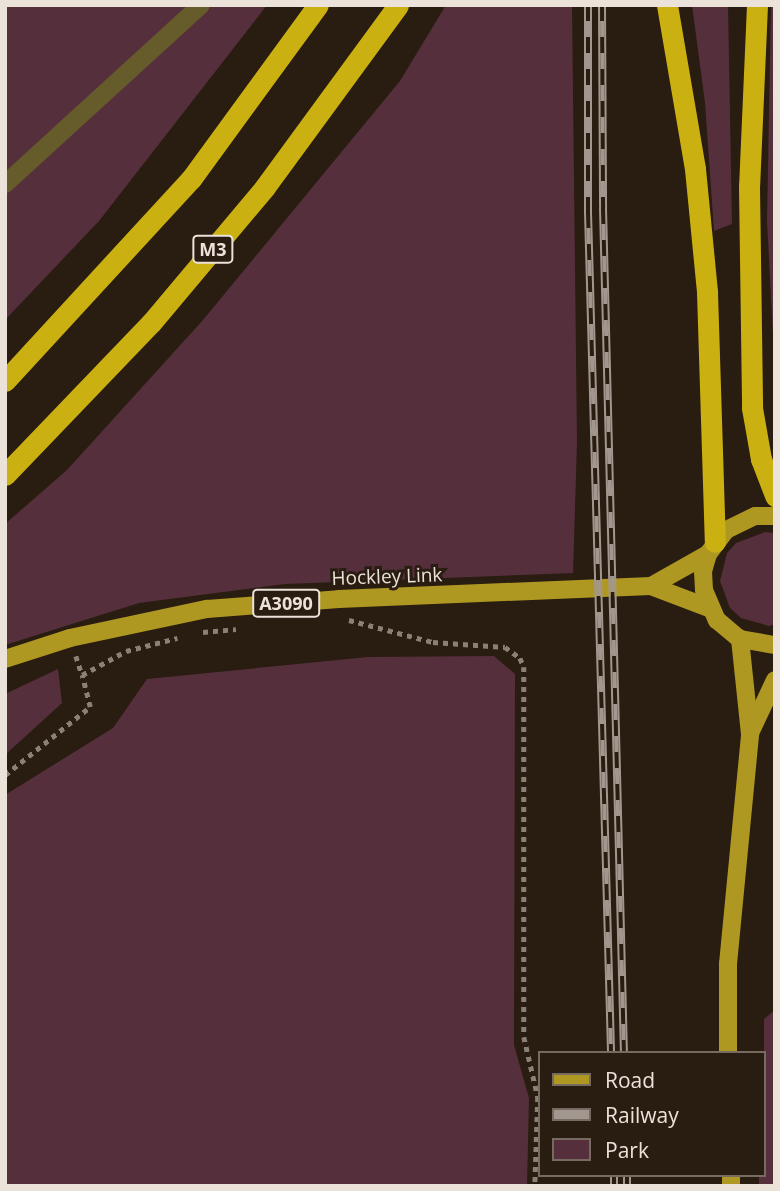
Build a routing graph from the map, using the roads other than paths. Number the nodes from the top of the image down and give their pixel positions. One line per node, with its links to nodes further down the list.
1 (201, 5): 6 (lane)
2 (318, 5): 7 (highway)
3 (398, 5): 8 (highway, M3)
4 (667, 5): 11 (highway)
5 (757, 5): 9 (highway)
6 (5, 184)
7 (5, 381)
8 (5, 475)
9 (775, 496)
10 (775, 516): 11 (main road, Hockley Link)
11 (712, 548): 12 (main road, Hockley Link / A3090); 13 (main road)
12 (651, 586): 13 (main road, Hockley Link / A3090); 16 (main road, Hockley Link / A3090)
13 (709, 608): 14 (main road)
14 (740, 639): 15 (main road); 18 (main road)
15 (775, 645)
16 (5, 659)
17 (775, 680): 18 (main road)
18 (750, 734): 19 (main road)
19 (728, 1051)

